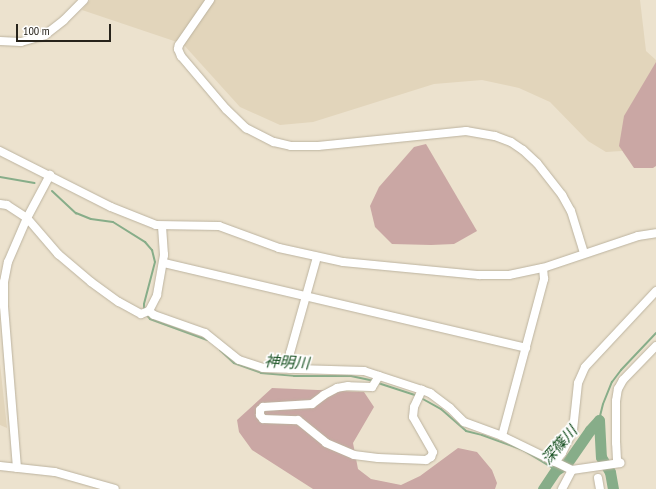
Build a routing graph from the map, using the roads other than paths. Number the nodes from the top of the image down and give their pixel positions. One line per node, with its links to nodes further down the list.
1 (84, 0): 3 (street)
2 (210, 0): 10 (street)
3 (0, 41)
4 (0, 151): 5 (street)
5 (50, 175): 7 (street); 8 (street)
6 (0, 204): 7 (street)
7 (27, 218): 16 (street); 25 (street)
8 (162, 226): 11 (street); 12 (street)
9 (656, 234): 10 (street)
10 (584, 253): 13 (street)
11 (316, 257): 13 (street); 15 (street)
12 (164, 263): 15 (street); 16 (street)
13 (543, 268): 18 (street)
14 (656, 291): 23 (street)
15 (307, 297): 18 (street); 19 (street)
16 (145, 312): 19 (street)
17 (656, 346): 26 (street)
18 (526, 348): 22 (street)
19 (290, 369): 20 (street)
20 (377, 379): 21 (street); 21 (street)
21 (420, 394): 22 (street)
22 (502, 436): 23 (street)
23 (555, 462): 26 (street)
24 (0, 466): 25 (street)
25 (17, 468): 28 (street)
26 (572, 470): 29 (street)
27 (598, 478): 30 (street)
28 (114, 489)
29 (562, 489)
30 (600, 489)

